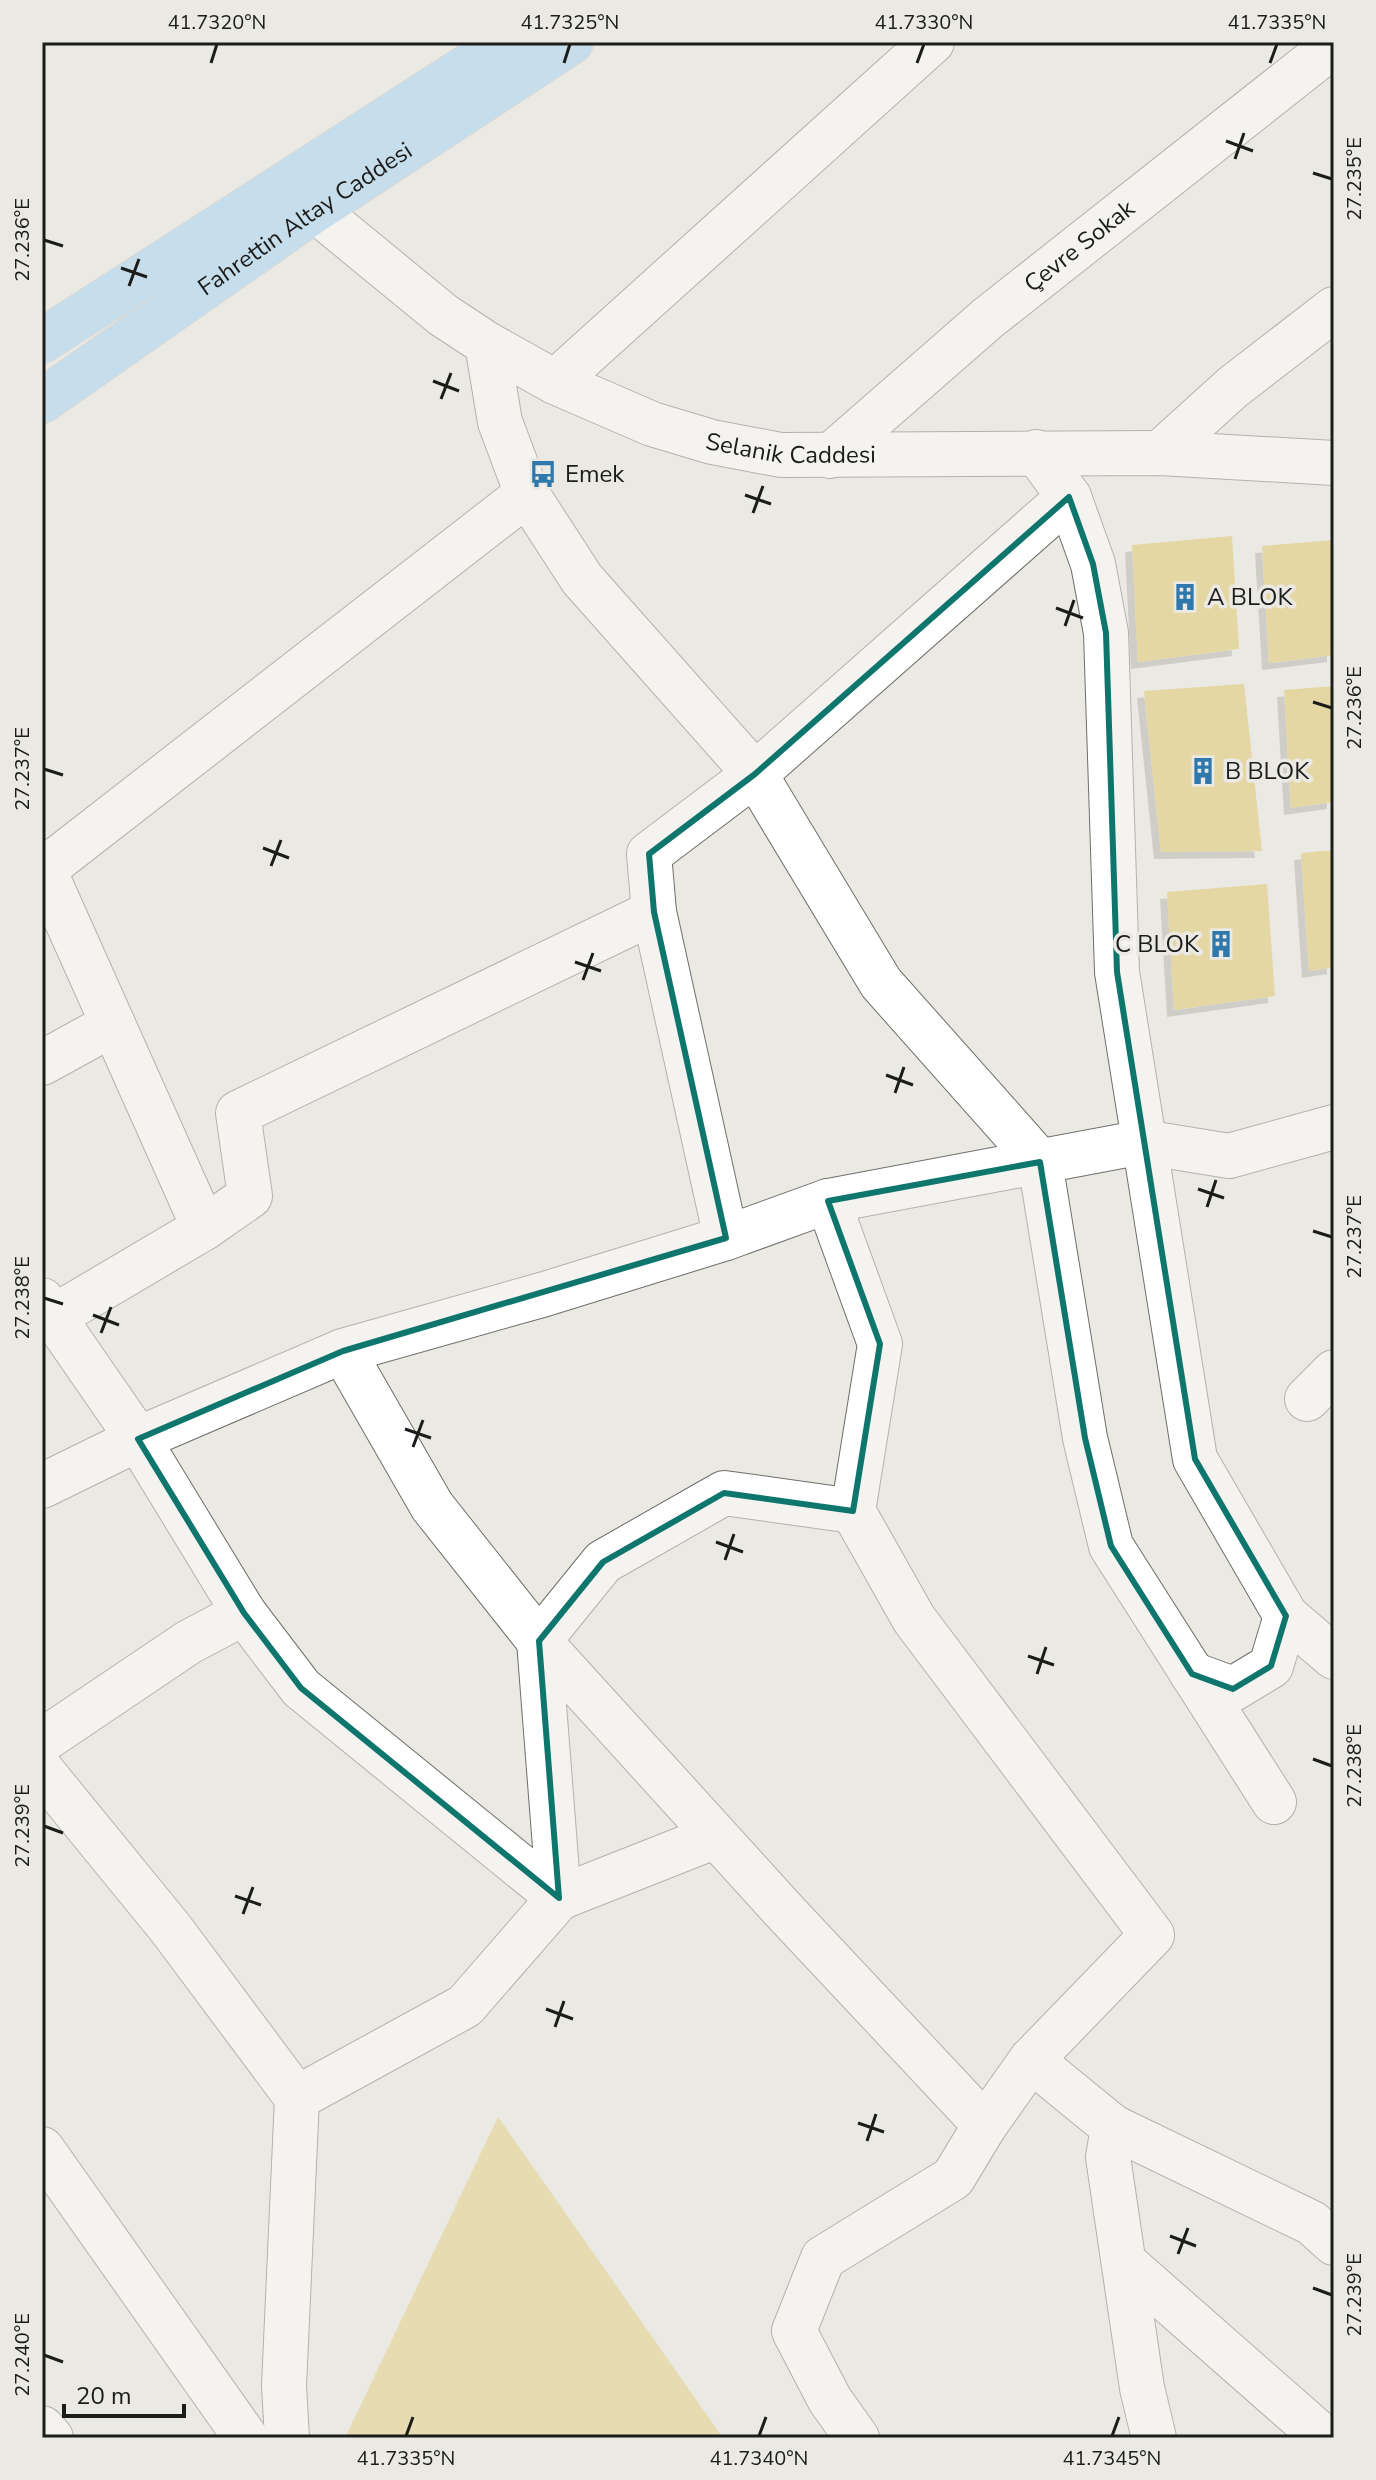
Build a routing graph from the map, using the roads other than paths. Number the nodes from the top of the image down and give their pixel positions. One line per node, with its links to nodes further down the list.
1 (506, 42): 7 (main road, Fahrettin Altay Caddesi)
2 (571, 42): 5 (main road, Fahrettin Altay Caddesi)
3 (932, 42): 9 (street)
4 (1334, 45): 13 (street, Çevre Sokak)
5 (315, 210): 8 (street, Selanik Caddesi); 10 (main road, Fahrettin Altay Caddesi)
6 (1334, 309): 12 (street)
7 (42, 341)
8 (487, 344): 9 (street, Selanik Caddesi); 15 (street)
9 (555, 382): 13 (street, Selanik Caddesi)
10 (42, 401)
11 (1036, 452): 12 (street, Selanik Caddesi); 13 (street, Selanik Caddesi); 16 (street)
12 (1160, 453): 14 (street, Selanik Caddesi)
13 (830, 456)
14 (1334, 463)
15 (527, 494): 17 (street); 18 (street)
16 (1069, 497): 17 (street); 23 (street)
17 (755, 774): 19 (street); 24 (street)
18 (43, 871): 20 (street)
19 (654, 912): 26 (street); 27 (street)
20 (113, 1024): 21 (street); 26 (street)
21 (42, 1063)
22 (1334, 1127): 23 (street)
23 (1143, 1142): 24 (street); 34 (street)
24 (1040, 1162): 25 (street); 37 (street)
25 (828, 1201): 27 (street); 32 (street)
26 (204, 1228): 28 (street)
27 (726, 1238): 29 (street)
28 (48, 1308): 30 (street)
29 (343, 1351): 30 (street); 35 (street)
30 (138, 1439): 31 (street); 33 (street)
31 (42, 1486)
32 (853, 1511): 35 (street); 43 (street)
33 (244, 1613): 38 (street); 42 (street)
34 (1286, 1616): 36 (street); 37 (street)
35 (539, 1641): 41 (street); 42 (street)
36 (1334, 1657)
37 (1192, 1674): 40 (street)
38 (42, 1741)
39 (42, 1771): 44 (street)
40 (1274, 1802)
41 (716, 1836): 42 (street); 45 (street)
42 (559, 1898): 44 (street)
43 (1031, 2060): 45 (street); 46 (street)
44 (297, 2098): 54 (street)
45 (985, 2125): 55 (street)
46 (1113, 2127): 48 (street); 49 (street)
47 (42, 2149): 53 (street)
48 (1334, 2243)
49 (1126, 2264): 51 (street); 56 (street)
50 (42, 2428): 52 (street)
51 (1148, 2435)
52 (51, 2438)
53 (246, 2438)
54 (287, 2438)
55 (857, 2438)
56 (1324, 2438)

